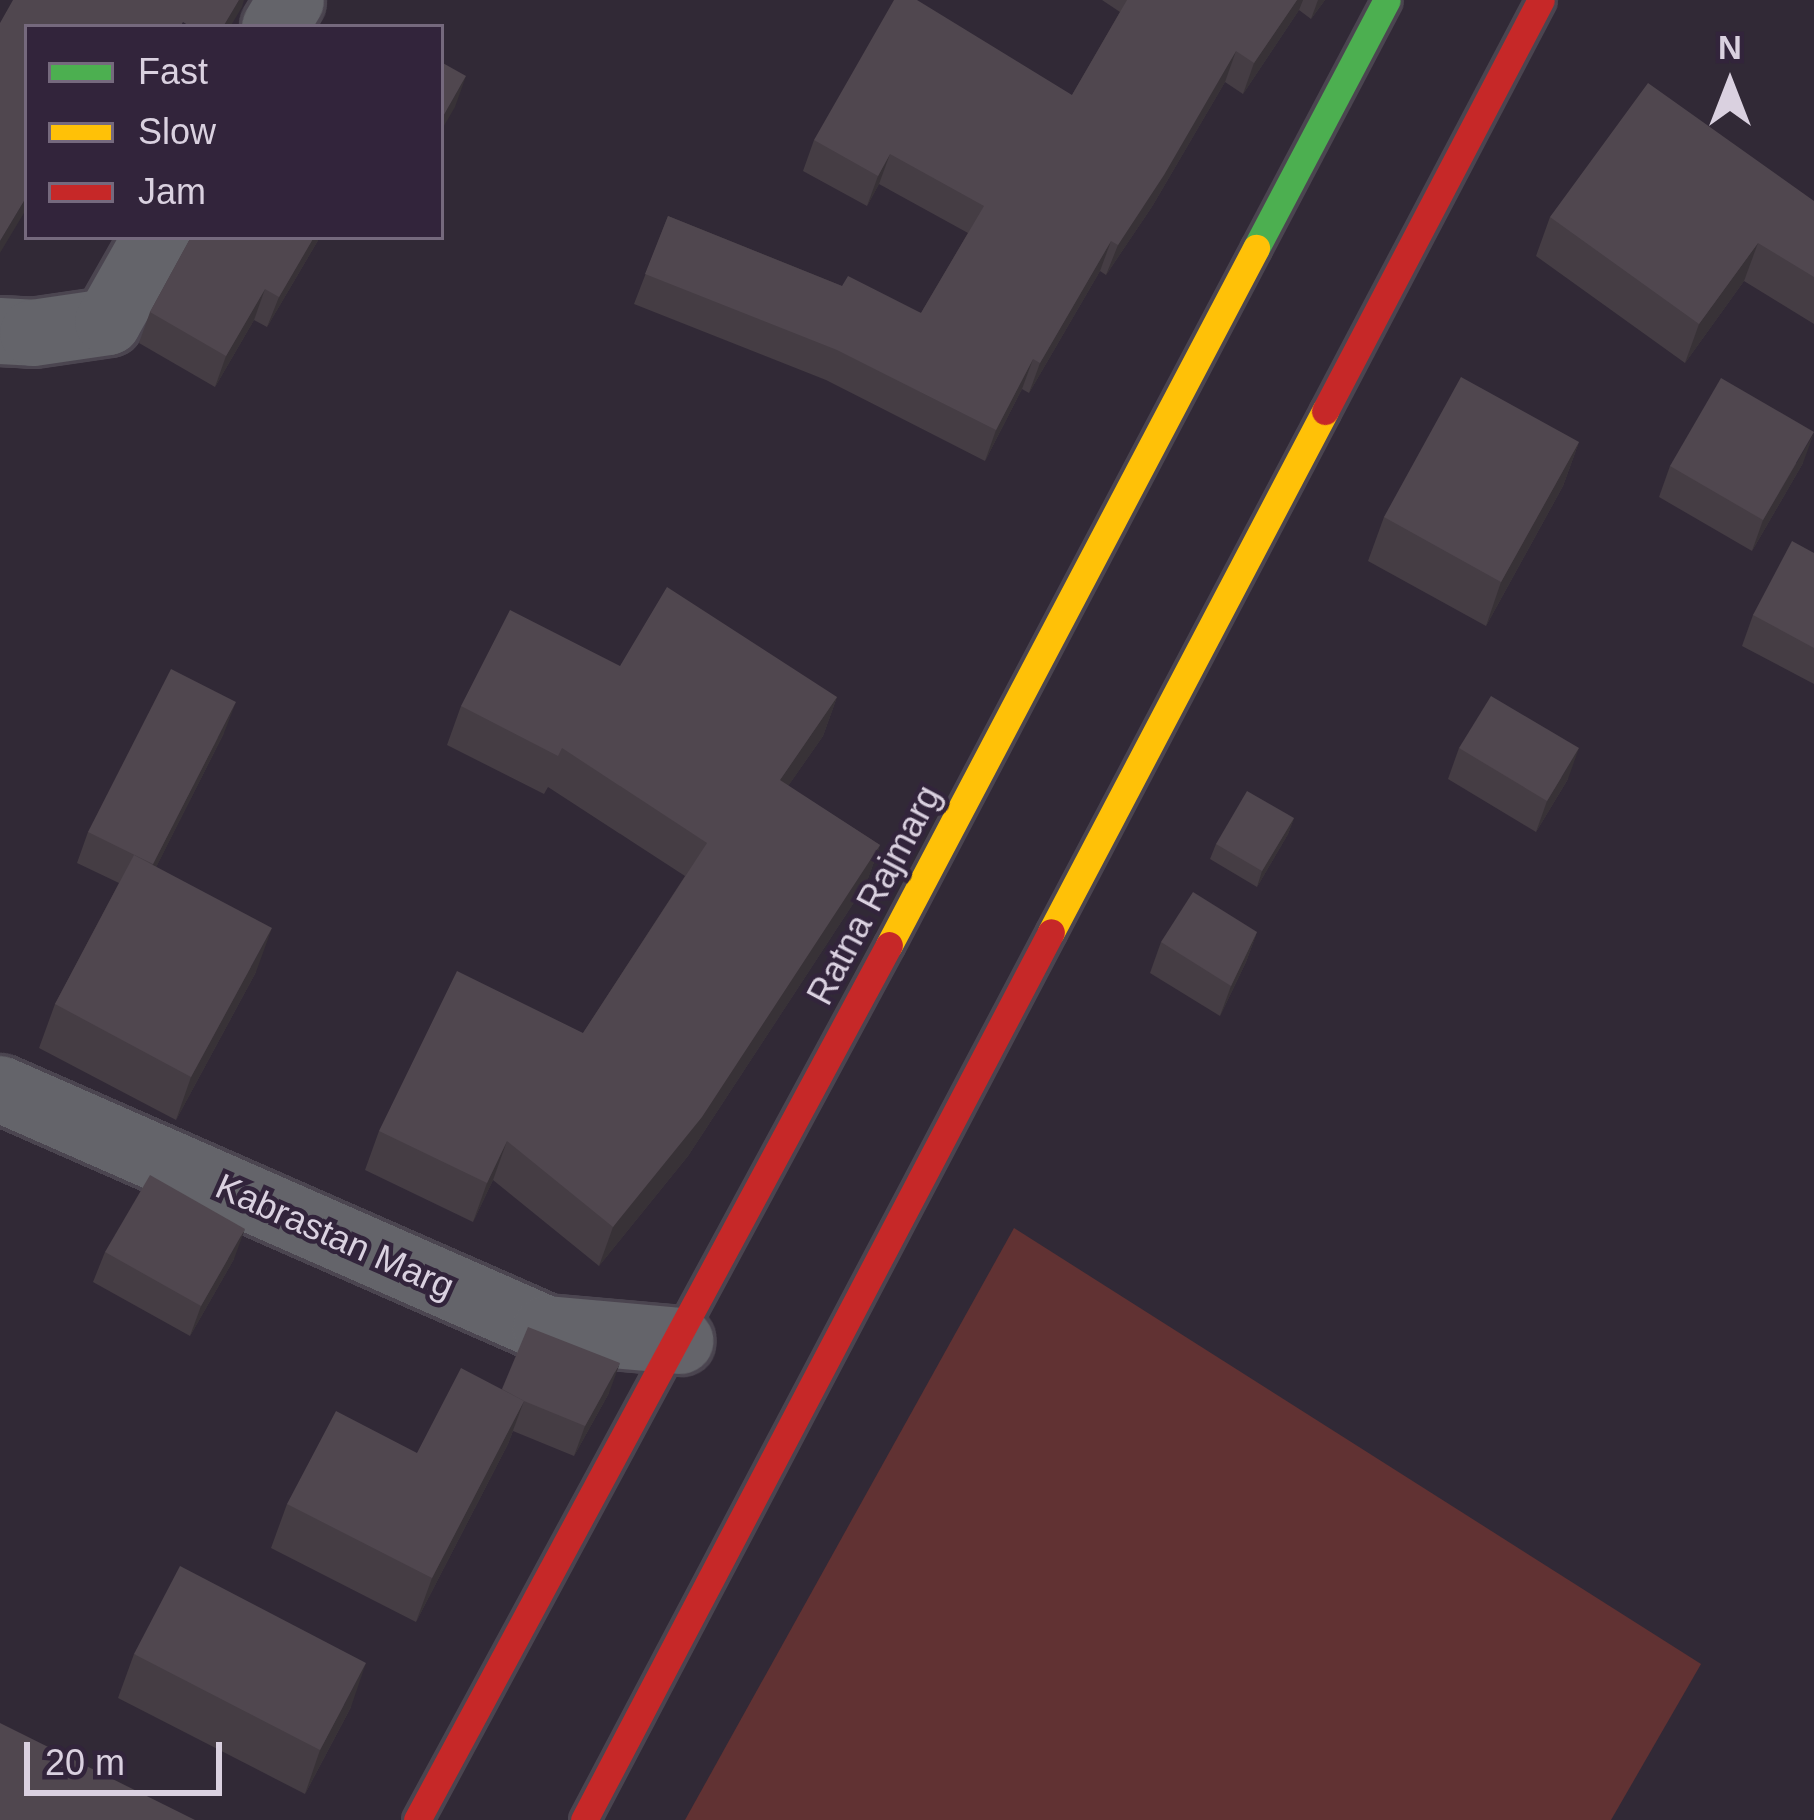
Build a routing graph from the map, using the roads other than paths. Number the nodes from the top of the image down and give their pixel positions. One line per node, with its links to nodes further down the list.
1 (1387, 0): 6 (highway, Ratna Rajmarg)
2 (1540, 0): 8 (highway)
3 (154, 240): 4 (street)
4 (0, 331)
5 (0, 1089): 6 (street, Kabrastan Marg)
6 (680, 1341): 7 (highway, Ratna Rajmarg)
7 (417, 1820)
8 (584, 1820)

